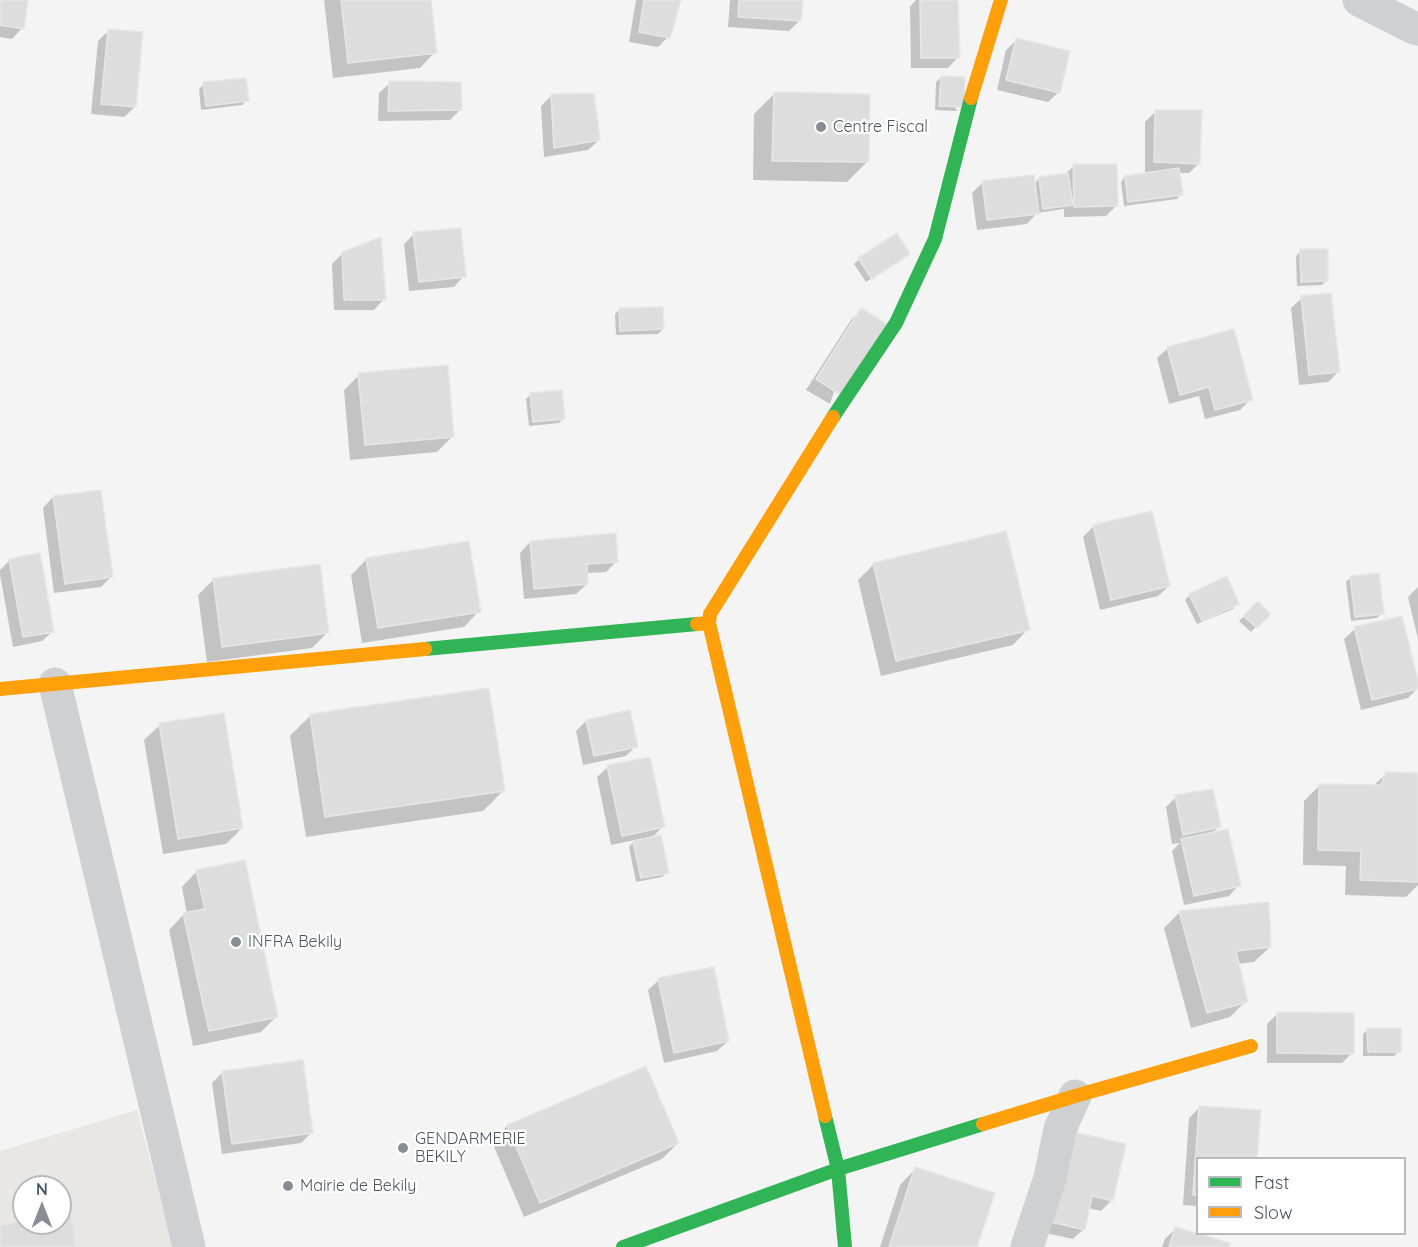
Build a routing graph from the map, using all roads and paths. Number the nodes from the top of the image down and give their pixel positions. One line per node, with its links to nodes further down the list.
1 (1001, 0): 4 (street)
2 (1359, 0): 3 (street)
3 (1418, 28)
4 (709, 623): 5 (street); 9 (street)
5 (55, 684): 6 (street); 10 (street)
6 (0, 689)
7 (1251, 1046): 8 (street)
8 (1075, 1096): 9 (street); 13 (street)
9 (838, 1169): 11 (street); 12 (street)
10 (189, 1247)
11 (623, 1247)
12 (845, 1247)
13 (1028, 1247)

